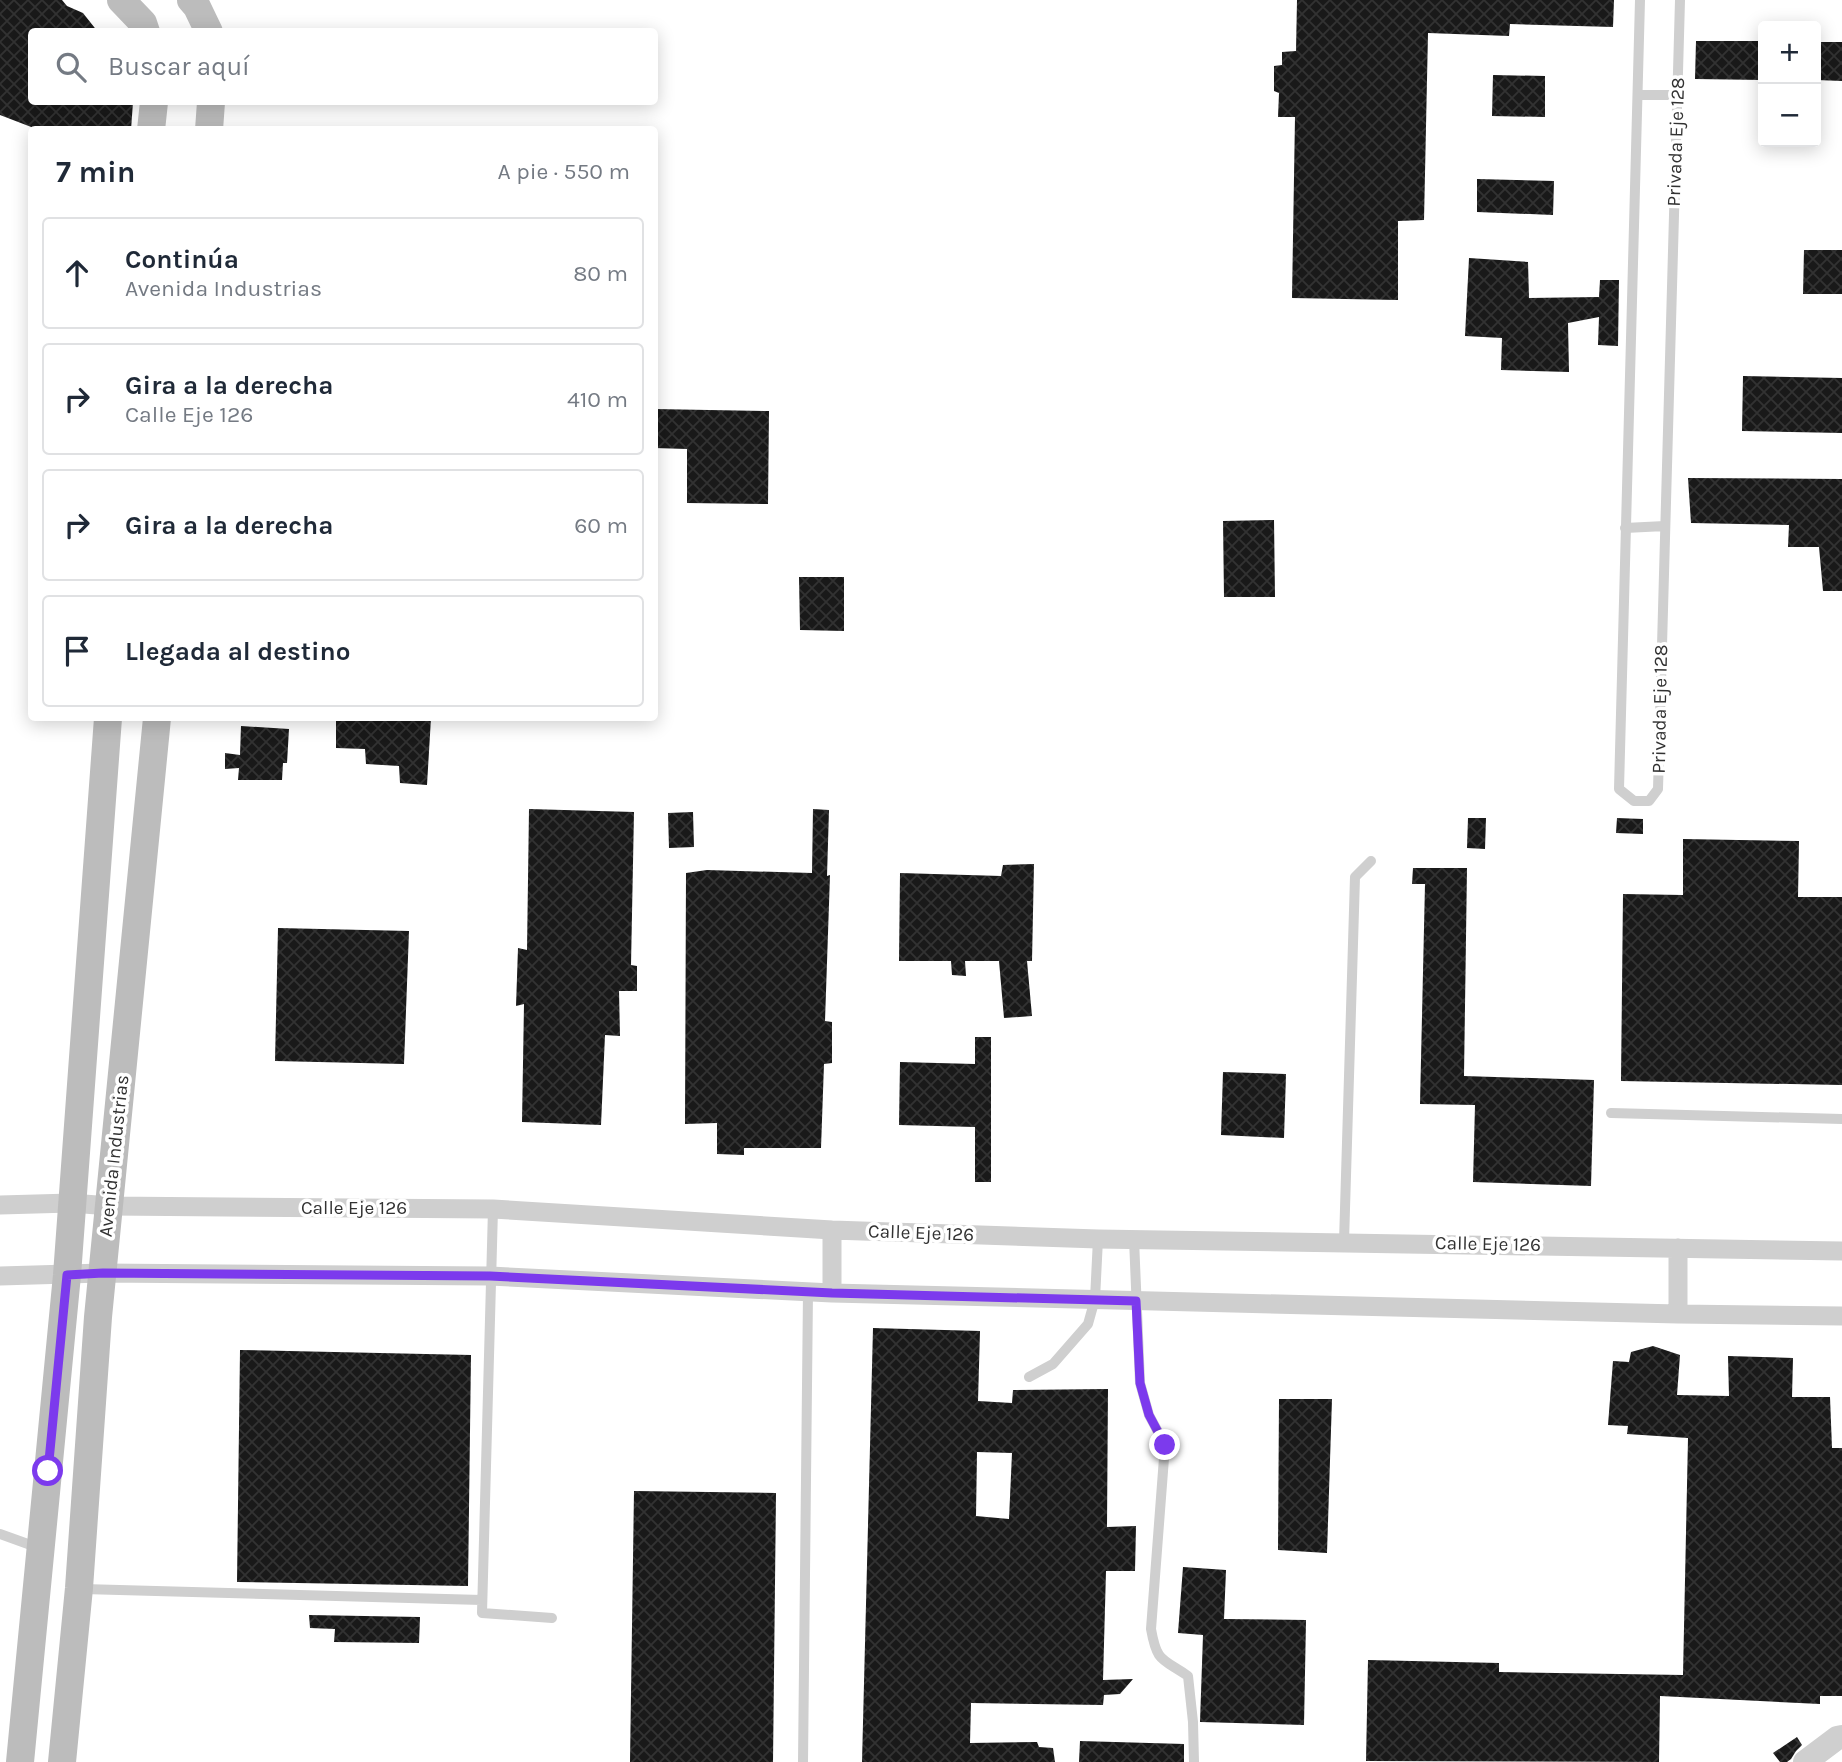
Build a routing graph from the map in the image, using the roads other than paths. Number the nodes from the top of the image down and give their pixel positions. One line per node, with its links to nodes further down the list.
1 (121, 0): 5 (main road)
2 (191, 0): 6 (main road)
3 (1640, 0): 7 (lane, Privada Eje 128)
4 (1680, 0): 8 (lane, Privada Eje 128)
5 (145, 28)
6 (207, 28)
7 (1638, 95): 8 (lane); 14 (lane, Privada Eje 128)
8 (1677, 95): 13 (lane, Privada Eje 128)
9 (153, 105): 11 (main road)
10 (211, 105): 12 (main road)
11 (151, 126)
12 (209, 126)
13 (1665, 527): 14 (lane); 14 (lane, Privada Eje 128)
14 (1625, 528)
15 (108, 721): 20 (main road, Avenida Industrias)
16 (157, 721): 22 (main road, Avenida Industrias)
17 (1371, 861): 27 (lane)
18 (1611, 1113): 19 (lane)
19 (1842, 1119)
20 (71, 1203): 21 (street, Calle Eje 126); 22 (street, Calle Eje 126); 31 (main road, Avenida Industrias)
21 (0, 1205)
22 (110, 1206): 23 (street, Calle Eje 126); 30 (main road, Avenida Industrias)
23 (493, 1209): 24 (street, Calle Eje 126); 33 (lane)
24 (832, 1230): 25 (street, Calle Eje 126); 35 (street)
25 (1098, 1239): 26 (street, Calle Eje 126); 36 (lane)
26 (1133, 1239): 27 (street, Calle Eje 126); 37 (lane)
27 (1344, 1242): 28 (street, Calle Eje 126)
28 (1678, 1248): 29 (street, Calle Eje 126); 38 (street)
29 (1842, 1251)
30 (103, 1273): 31 (street); 33 (street); 43 (main road, Avenida Industrias)
31 (67, 1275): 32 (street); 42 (main road, Avenida Industrias)
32 (0, 1276)
33 (490, 1276): 34 (street); 44 (lane)
34 (808, 1292): 35 (street); 49 (lane)
35 (832, 1293): 36 (street)
36 (1095, 1299): 37 (street); 40 (lane)
37 (1136, 1301): 38 (street); 50 (lane)
38 (1678, 1314): 39 (street)
39 (1842, 1316)
40 (1029, 1377)
41 (0, 1534): 42 (lane)
42 (41, 1549): 47 (main road, Avenida Industrias)
43 (79, 1588): 44 (lane); 48 (main road, Avenida Industrias)
44 (482, 1600): 45 (lane)
45 (552, 1618)
46 (1842, 1737): 51 (street)
47 (20, 1762)
48 (62, 1762)
49 (803, 1762)
50 (1194, 1762)
51 (1805, 1762)

